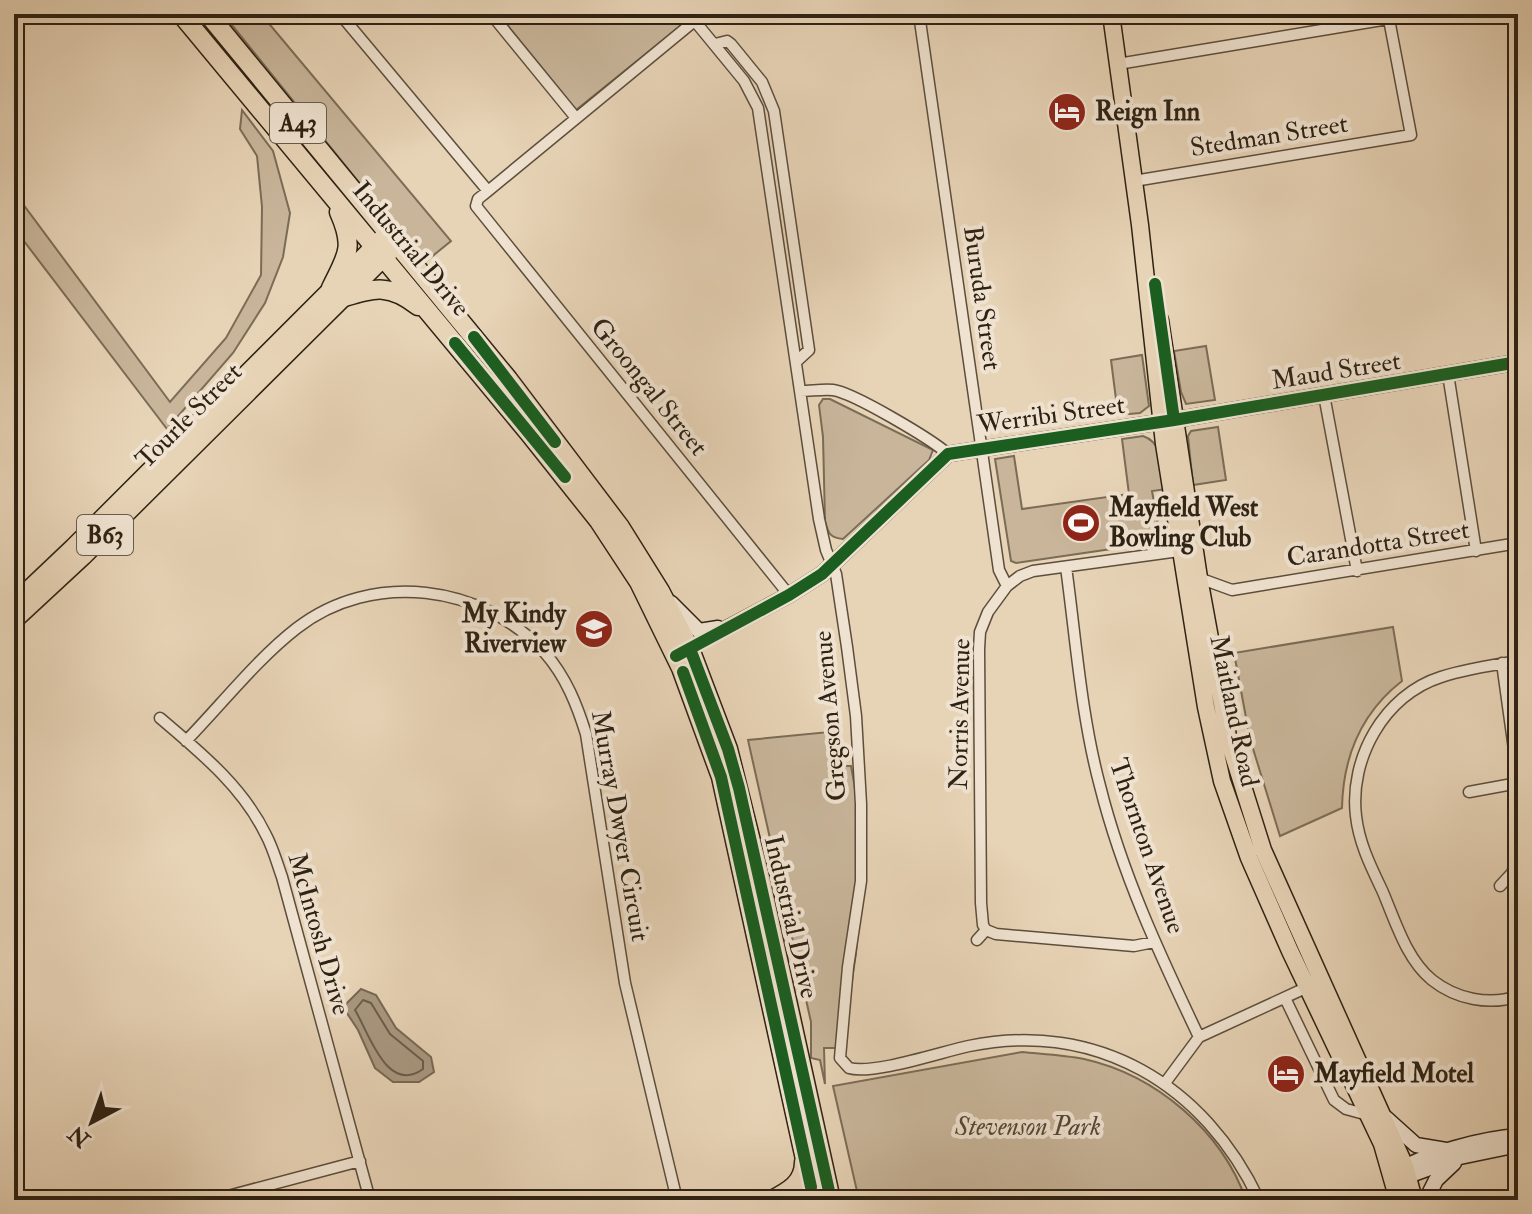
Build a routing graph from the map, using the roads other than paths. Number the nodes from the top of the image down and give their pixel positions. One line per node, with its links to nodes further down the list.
1 (181, 14): 13 (highway, Industrial Drive / A43)
2 (208, 14): 14 (highway, Industrial Drive / A43)
3 (340, 14): 12 (street)
4 (491, 14): 10 (street)
5 (919, 14): 22 (street, Buruda Street)
6 (1111, 14): 9 (main road, Maitland Road)
7 (696, 16): 10 (street); 19 (street, Gregson Avenue)
8 (1388, 17): 9 (street); 11 (street, Stedman Street)
9 (1118, 64): 11 (main road, Maitland Road)
10 (576, 118): 12 (street)
11 (1134, 181): 21 (main road, Maitland Road)
12 (488, 191): 33 (street, Groongal Street)
13 (331, 193): 14 (highway, Industrial Drive / A43); 15 (highway, B63)
14 (386, 244): 15 (main road, Tourle Street / B63); 16 (highway, Industrial Drive / A43); 32 (highway, Industrial Drive / A43)
15 (336, 293): 16 (highway); 34 (main road, Tourle Street / B63); 35 (main road, Tourle Street / B63)
16 (442, 326): 37 (highway, Industrial Drive / A43)
17 (1518, 362): 18 (main road, Maud Street)
18 (1448, 374): 20 (main road, Maud Street); 26 (street)
19 (801, 391): 23 (street); 27 (street, Gregson Avenue)
20 (1324, 395): 21 (main road, Maud Street); 29 (street)
21 (1168, 421): 22 (main road, Werribi Street); 25 (main road, Maitland Road); 30 (main road, Maitland Road)
22 (980, 447): 23 (main road, Werribi Street); 31 (street, Buruda Street)
23 (948, 454): 27 (main road)
24 (1518, 543): 26 (street, Carandotta Street)
25 (1179, 551): 28 (street); 49 (main road, Maitland Road)
26 (1476, 551): 29 (street, Carandotta Street)
27 (833, 564): 33 (main road); 53 (street, Gregson Avenue)
28 (1066, 567): 31 (street); 48 (street, Thornton Avenue)
29 (1357, 571): 30 (street, Carandotta Street)
30 (1199, 578): 49 (main road, Maitland Road)
31 (1007, 586): 46 (street, Norris Avenue)
32 (660, 591): 36 (main road); 37 (highway, Industrial Drive / A43)
33 (789, 595): 36 (main road)
34 (14, 603)
35 (14, 621)
36 (739, 621): 37 (main road)
37 (683, 652): 57 (highway, Industrial Drive / A43); 61 (highway, Industrial Drive / A43)
38 (1518, 661): 39 (street)
39 (1502, 663): 42 (street); 50 (street)
40 (160, 718): 41 (street, McIntosh Drive)
41 (186, 741): 59 (street, McIntosh Drive); 64 (street, Murray Dwyer Circuit)
42 (1518, 781): 43 (street)
43 (1469, 792)
44 (1518, 855): 45 (street)
45 (1500, 886)
46 (986, 930): 47 (street); 48 (street)
47 (977, 940)
48 (1154, 942): 52 (street, Thornton Avenue)
49 (1314, 984): 51 (street); 54 (main road, Maitland Road)
50 (1518, 996)
51 (1285, 998): 52 (street); 54 (street)
52 (1199, 1037): 53 (street)
53 (1165, 1083): 67 (street)
54 (1375, 1113): 58 (main road); 60 (main road, Maitland Road)
55 (1518, 1136): 58 (main road)
56 (1518, 1145): 58 (main road)
57 (803, 1147): 61 (highway, Industrial Drive / A43); 65 (highway)
58 (1456, 1153): 60 (main road); 70 (main road)
59 (360, 1161): 62 (street); 63 (street, McIntosh Drive)
60 (1402, 1172): 68 (main road, Maitland Road); 69 (main road, Maitland Road)
61 (822, 1196): 66 (street)
62 (213, 1200)
63 (370, 1200)
64 (677, 1200)
65 (772, 1200)
66 (781, 1200)
67 (1259, 1200)
68 (1398, 1200)
69 (1414, 1200)
70 (1426, 1200)

